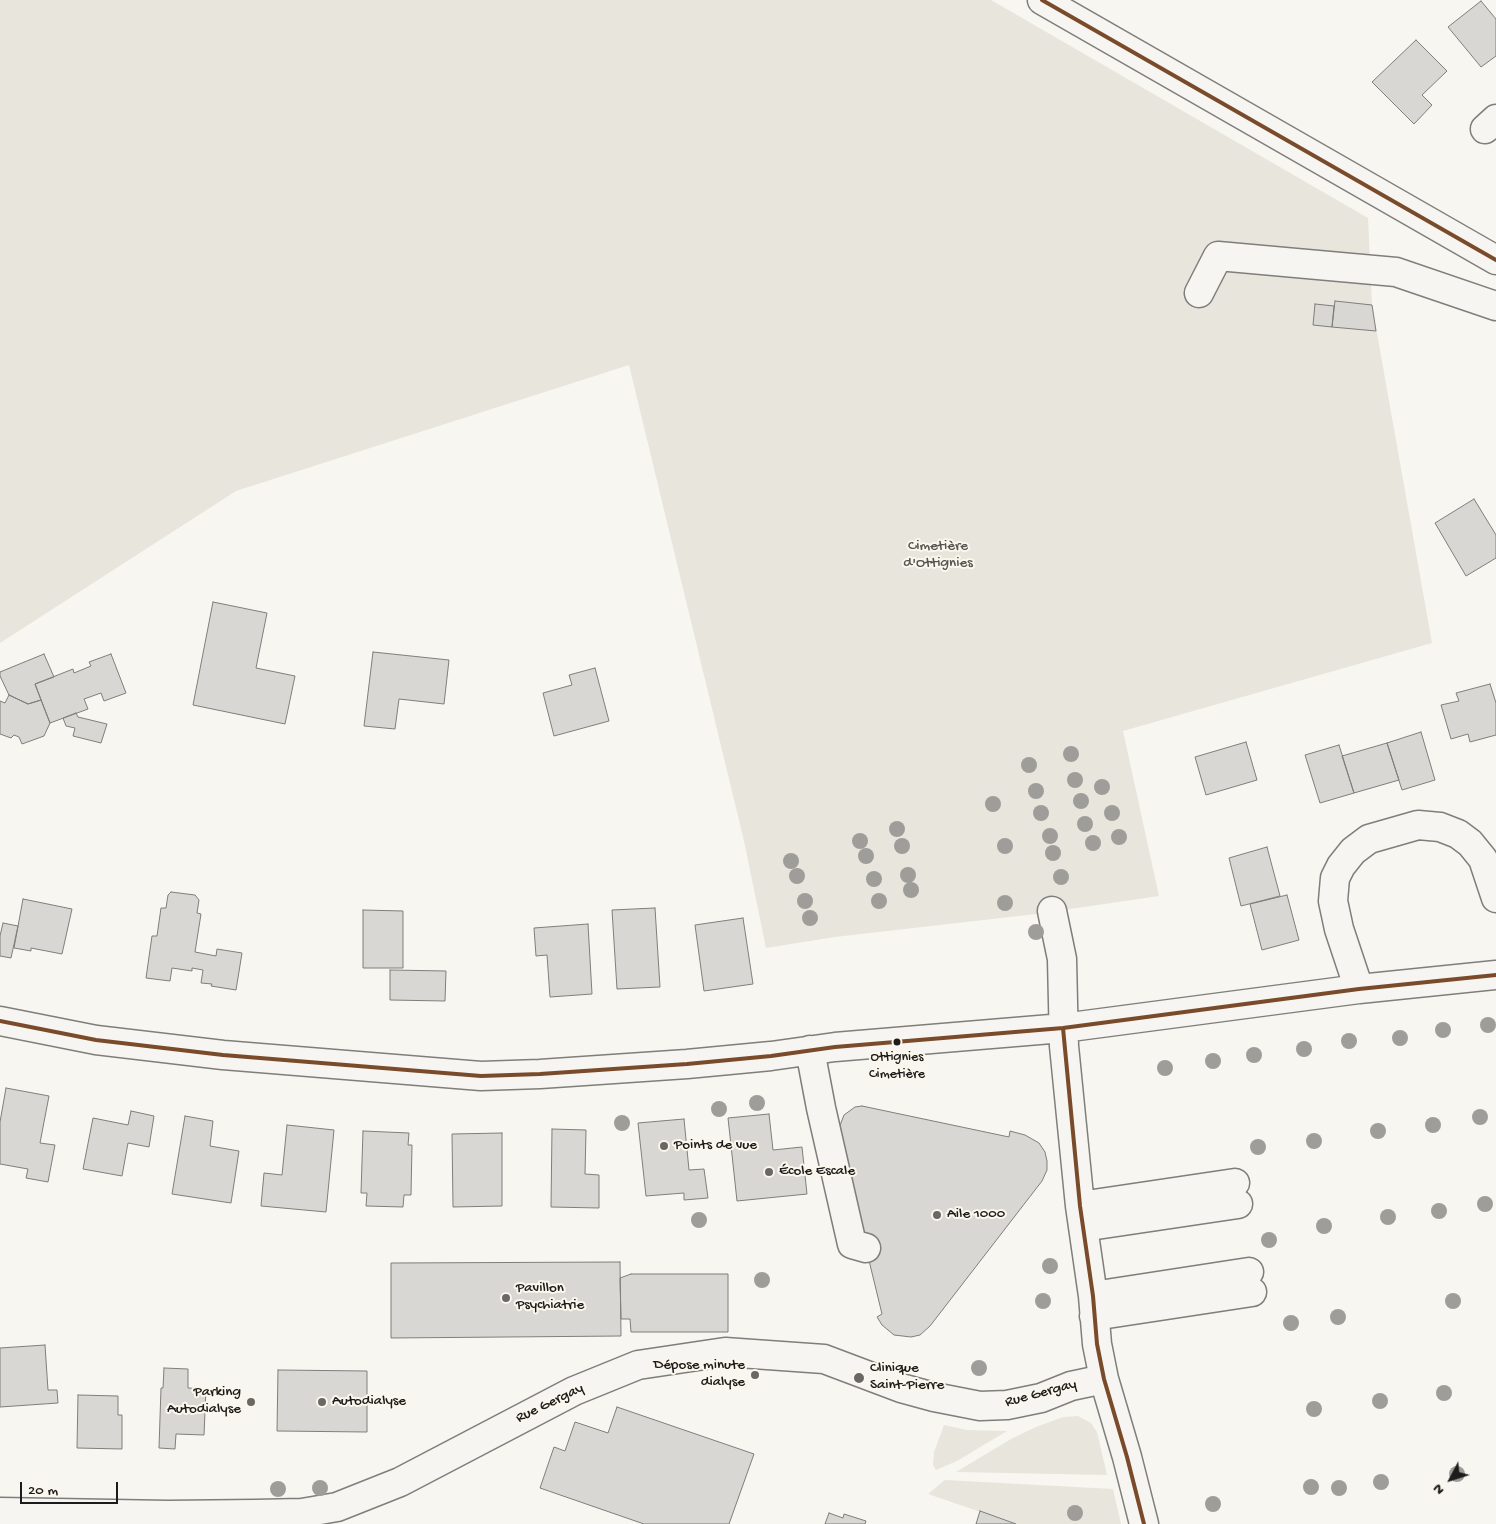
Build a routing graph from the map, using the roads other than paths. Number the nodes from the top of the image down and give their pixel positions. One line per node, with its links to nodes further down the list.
1 (1042, 0): 2 (street)
2 (1496, 260)
3 (1199, 293): 4 (street)
4 (1496, 306)
5 (1496, 898): 8 (street)
6 (1052, 911): 10 (street)
7 (1496, 975): 8 (street)
8 (1360, 989): 10 (street)
9 (0, 1022): 11 (street)
10 (1063, 1028): 11 (street); 13 (street)
11 (810, 1050): 14 (street)
12 (1236, 1193): 13 (street)
13 (1082, 1217): 16 (street)
14 (866, 1248)
15 (1250, 1282): 16 (street)
16 (1094, 1306): 17 (street)
17 (1104, 1379): 19 (street, Rue Gergay); 20 (street)
18 (0, 1512): 19 (street, Rue Gergay)
19 (168, 1520)
20 (1144, 1524)

